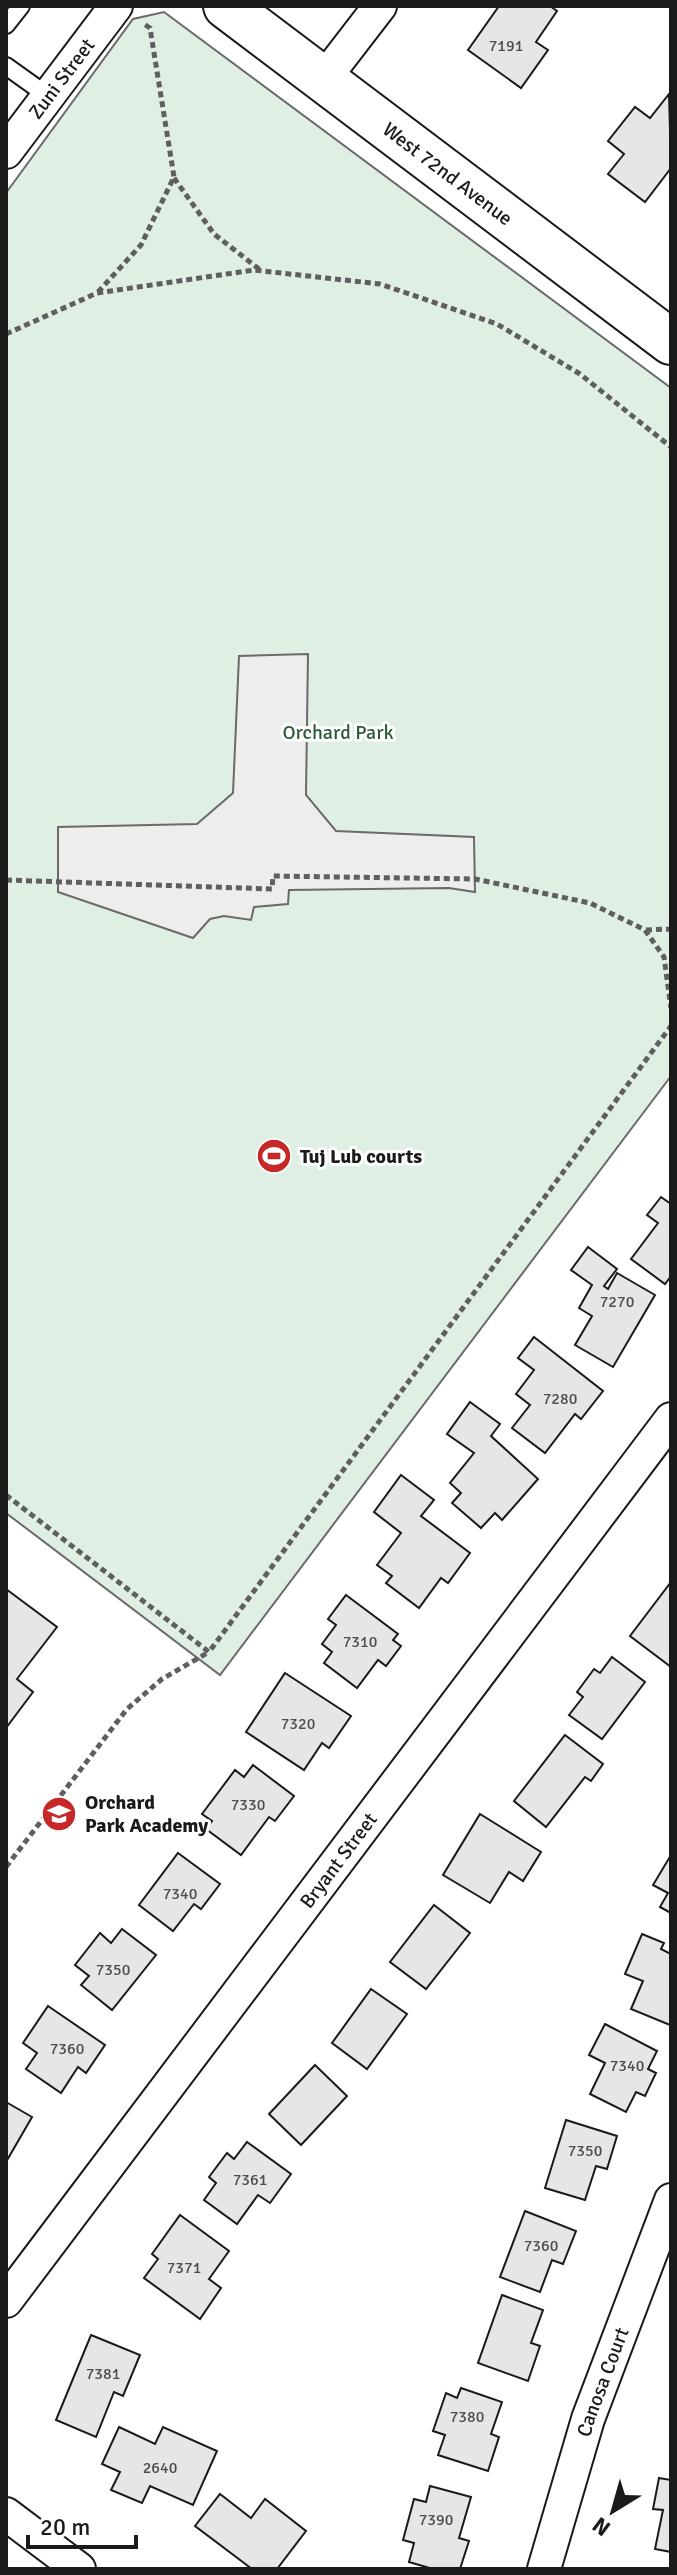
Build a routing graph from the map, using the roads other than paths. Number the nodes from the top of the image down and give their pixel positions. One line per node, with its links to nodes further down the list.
1 (21, 6): 5 (lane)
2 (226, 6): 7 (main road, West 72nd Avenue)
3 (380, 6): 7 (street)
4 (128, 13): 8 (street, Zuni Street)
5 (6, 25)
6 (6, 66): 8 (lane)
7 (323, 80): 10 (main road, West 72nd Avenue)
8 (48, 96): 9 (street, Zuni Street)
9 (6, 152)
10 (665, 325)
11 (671, 1419): 13 (street, Bryant Street)
12 (671, 2200): 16 (street, Canosa Court)
13 (6, 2301)
14 (6, 2514): 15 (street)
15 (79, 2569)
16 (544, 2569)

